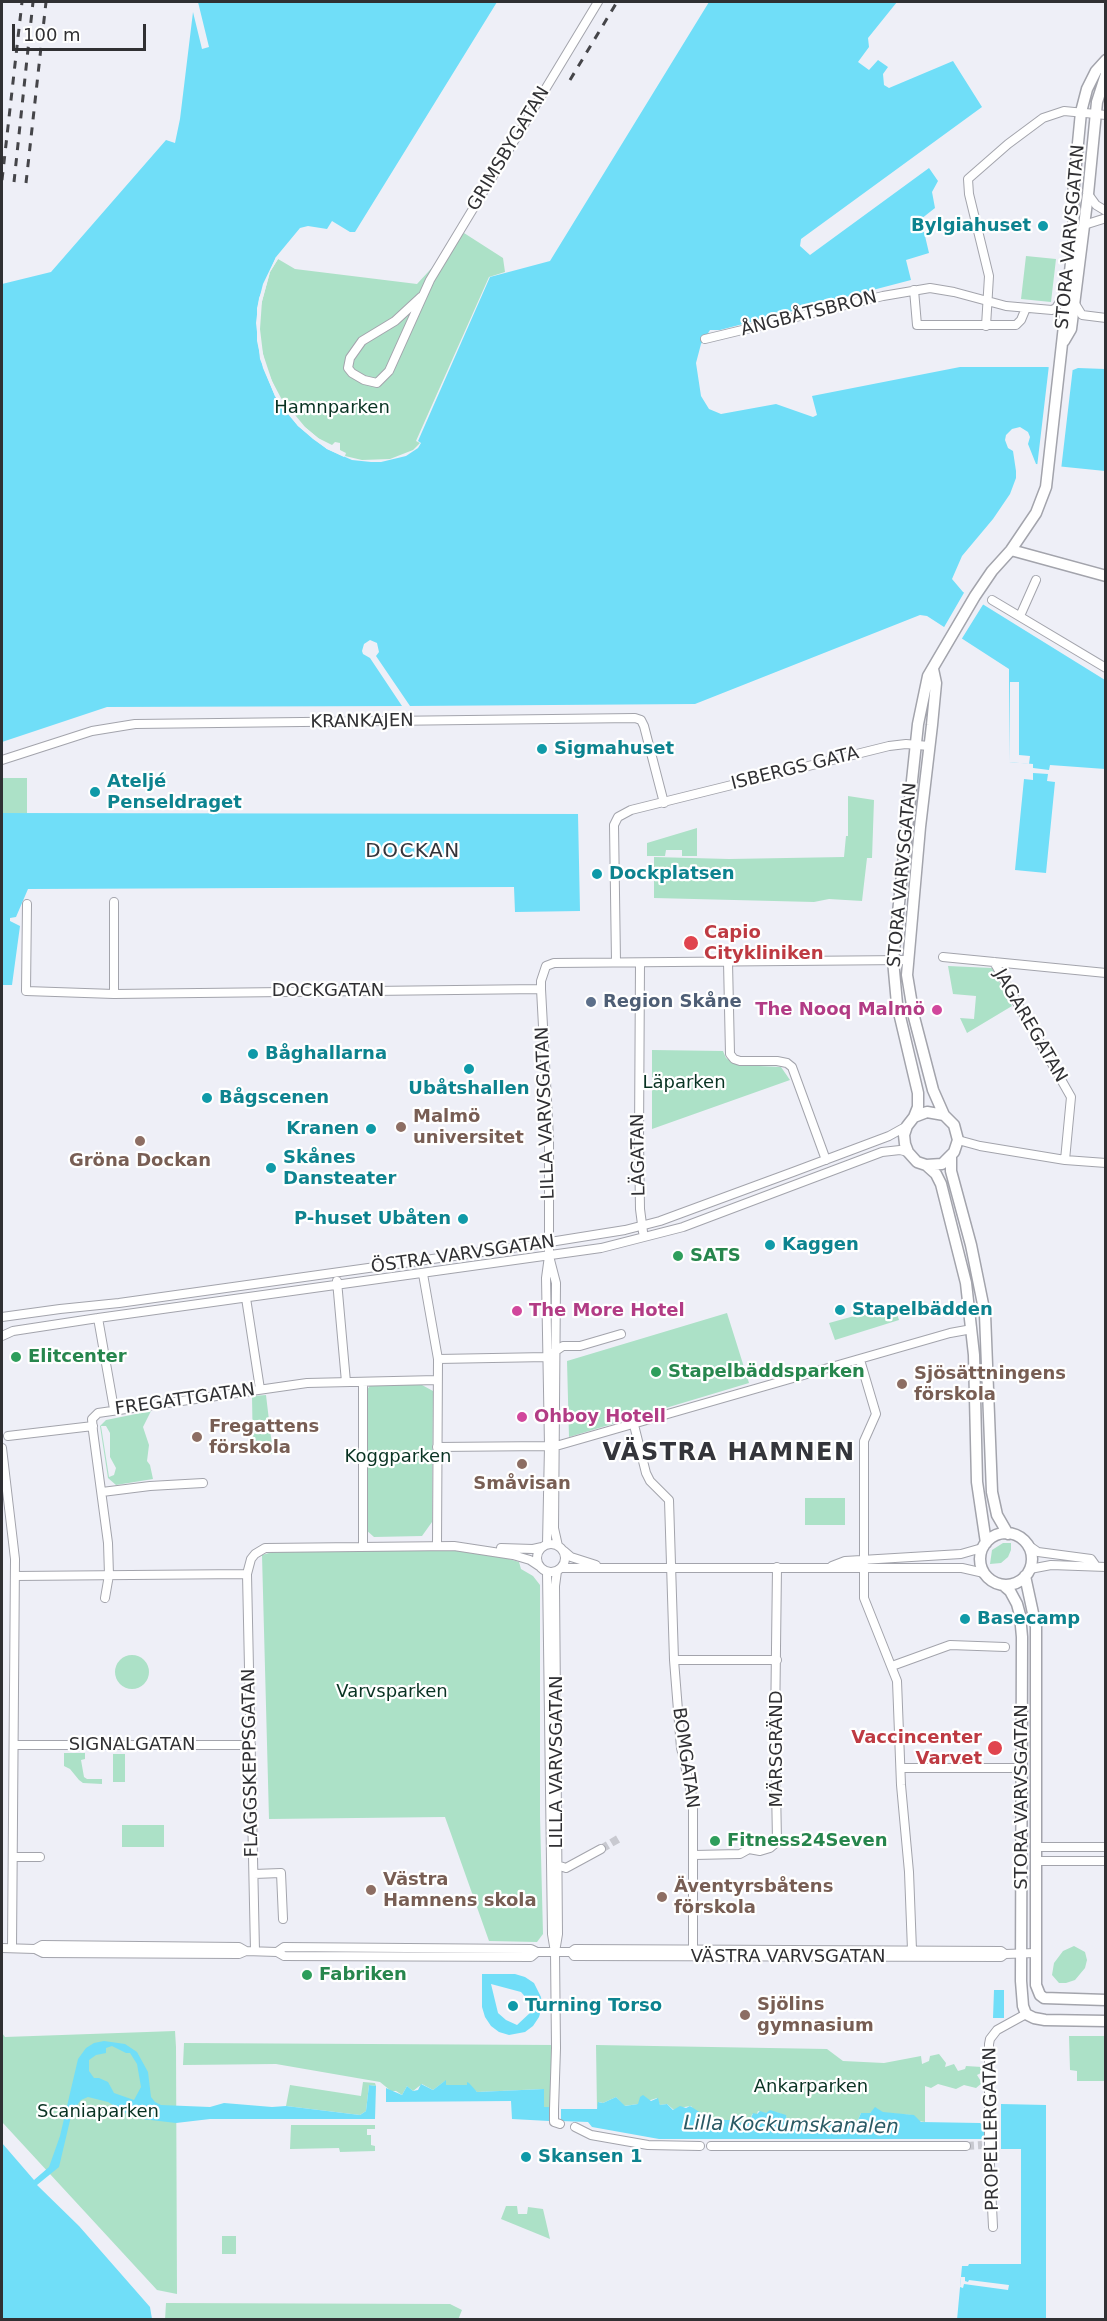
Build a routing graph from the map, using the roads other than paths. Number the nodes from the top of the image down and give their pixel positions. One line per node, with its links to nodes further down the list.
1 (598, 2): 12 (street, GRIMSBYGATAN)
2 (1106, 60): 4 (street, STORA VARVSGATAN)
3 (1106, 74): 5 (street, STORA VARVSGATAN)
4 (1081, 112): 5 (street); 10 (street, STORA VARVSGATAN); 13 (street)
5 (1101, 115): 6 (street, STORA VARVSGATAN)
6 (1088, 194): 7 (street); 9 (street, STORA VARVSGATAN)
7 (1106, 211)
8 (1106, 218): 9 (street)
9 (1084, 225): 14 (street, STORA VARVSGATAN)
10 (1070, 276): 15 (street, ÅNGBÅTSBRON); 19 (street, STORA VARVSGATAN)
11 (914, 290): 13 (street, ÅNGBÅTSBRON); 17 (street); 18 (street, ÅNGBÅTSBRON)
12 (421, 297): 12 (street, GRIMSBYGATAN)
13 (988, 301): 15 (street, ÅNGBÅTSBRON); 17 (street)
14 (1074, 302): 16 (street); 19 (street, STORA VARVSGATAN)
15 (1026, 308): 17 (street)
16 (1106, 318)
17 (986, 326)
18 (705, 339)
19 (1062, 344): 20 (street)
20 (1011, 550): 21 (street); 26 (street, STORA VARVSGATAN)
21 (1106, 576)
22 (1036, 580): 24 (street)
23 (992, 600): 24 (street)
24 (1020, 616): 25 (street)
25 (1106, 668)
26 (933, 669): 27 (street, STORA VARVSGATAN); 28 (street, STORA VARVSGATAN)
27 (914, 745): 28 (street, ISBERGS GATA); 30 (street, ISBERGS GATA); 34 (street, STORA VARVSGATAN)
28 (929, 746): 35 (street, STORA VARVSGATAN)
29 (2, 760): 30 (street, KRANKAJEN)
30 (663, 803): 38 (street)
31 (114, 902): 42 (street)
32 (27, 904): 42 (street, DOCKGATAN)
33 (943, 957): 37 (street)
34 (893, 960): 35 (street); 36 (street); 44 (street, STORA VARVSGATAN)
35 (907, 960): 43 (street, STORA VARVSGATAN)
36 (728, 962): 39 (street); 48 (street)
37 (994, 962): 40 (street); 49 (street, JAGAREGATAN)
38 (616, 963): 39 (street); 41 (street, LILLA VARVSGATAN)
39 (640, 963): 52 (street, LÄGATAN)
40 (1106, 973)
41 (541, 989): 42 (street, DOCKGATAN); 54 (street, LILLA VARVSGATAN)
42 (114, 994)
43 (944, 1115): 44 (street); 45 (street, STORA VARVSGATAN)
44 (911, 1121): 46 (street, STORA VARVSGATAN); 48 (street, ÖSTRA VARVSGATAN)
45 (958, 1140): 47 (street); 49 (street)
46 (908, 1152): 51 (street); 53 (street, ÖSTRA VARVSGATAN)
47 (951, 1156): 51 (street); 82 (street)
48 (826, 1160): 52 (street, ÖSTRA VARVSGATAN)
49 (1065, 1160): 50 (street)
50 (1106, 1163)
51 (926, 1165): 62 (street)
52 (642, 1227): 53 (street, LÄGATAN); 54 (street, ÖSTRA VARVSGATAN)
53 (645, 1238): 55 (street, ÖSTRA VARVSGATAN)
54 (549, 1242): 55 (street, LILLA VARVSGATAN); 56 (street, ÖSTRA VARVSGATAN)
55 (549, 1256): 57 (street, ÖSTRA VARVSGATAN); 65 (street, LILLA VARVSGATAN); 66 (street, LILLA VARVSGATAN)
56 (336, 1273): 58 (street); 60 (street, ÖSTRA VARVSGATAN)
57 (423, 1274): 58 (street, ÖSTRA VARVSGATAN); 67 (street)
58 (338, 1286): 59 (street, ÖSTRA VARVSGATAN); 70 (street)
59 (246, 1299): 61 (street, ÖSTRA VARVSGATAN); 72 (street)
60 (2, 1317)
61 (98, 1318): 64 (street, ÖSTRA VARVSGATAN); 73 (street)
62 (972, 1329): 68 (street); 86 (street)
63 (621, 1334): 65 (street)
64 (2, 1336)
65 (556, 1350): 66 (street); 77 (street, LILLA VARVSGATAN)
66 (547, 1357): 67 (street); 77 (street, LILLA VARVSGATAN)
67 (438, 1359): 69 (street)
68 (860, 1360): 75 (street); 90 (street)
69 (437, 1380): 71 (street, FREGATTGATAN); 78 (street)
70 (346, 1382): 71 (street, FREGATTGATAN); 72 (street, FREGATTGATAN)
71 (363, 1382): 87 (street)
72 (260, 1389): 73 (street, FREGATTGATAN)
73 (114, 1409): 74 (street, FREGATTGATAN)
74 (93, 1425): 76 (street); 81 (street, FREGATTGATAN)
75 (634, 1425): 77 (street); 92 (street, BOMGATAN)
76 (8, 1436)
77 (552, 1446): 78 (street); 85 (street, LILLA VARVSGATAN); 88 (street, LILLA VARVSGATAN)
78 (437, 1447): 84 (street)
79 (2, 1448): 103 (street)
80 (203, 1484): 81 (street)
81 (102, 1492): 102 (street, FREGATTGATAN)
82 (1008, 1534): 83 (street); 86 (street)
83 (1028, 1545): 91 (street); 100 (street, STORA VARVSGATAN)
84 (437, 1546): 87 (street); 89 (street)
85 (545, 1546): 88 (street); 89 (street); 96 (street)
86 (984, 1546): 90 (street); 99 (street)
87 (363, 1547): 101 (street)
88 (560, 1547): 94 (street); 98 (street)
89 (481, 1549): 96 (street)
90 (864, 1559): 95 (street); 97 (street)
91 (1101, 1566): 100 (street)
92 (671, 1567): 93 (street); 94 (street); 107 (street, BOMGATAN)
93 (777, 1567): 95 (street); 108 (street, MÄRSGRÄND)
94 (608, 1568): 98 (street)
95 (824, 1568): 97 (street)
96 (543, 1569): 98 (street); 130 (street, LILLA VARVSGATAN)
97 (863, 1569): 99 (street); 109 (street)
98 (559, 1570): 122 (street, LILLA VARVSGATAN)
99 (984, 1573): 104 (street, STORA VARVSGATAN)
100 (1028, 1573): 104 (street); 114 (street, STORA VARVSGATAN)
101 (247, 1574): 102 (street); 111 (street, FLAGGSKEPPSGATAN)
102 (109, 1575): 103 (street); 105 (street, FREGATTGATAN)
103 (15, 1576): 110 (street)
104 (1003, 1585): 113 (street, STORA VARVSGATAN)
105 (105, 1598)
106 (1005, 1647): 109 (street)
107 (674, 1660): 108 (street); 117 (street, BOMGATAN)
108 (777, 1660): 117 (street, MÄRSGRÄND)
109 (892, 1666): 112 (street)
110 (14, 1745): 111 (street, SIGNALGATAN); 118 (street)
111 (251, 1745): 123 (street, FLAGGSKEPPSGATAN)
112 (901, 1768): 113 (street); 128 (street)
113 (1022, 1768): 134 (street, STORA VARVSGATAN)
114 (1036, 1847): 115 (street); 120 (street, STORA VARVSGATAN)
115 (1106, 1847)
116 (602, 1849): 122 (street)
117 (694, 1856): 127 (street, BOMGATAN)
118 (13, 1857): 119 (street); 126 (street)
119 (40, 1857)
120 (1036, 1861): 121 (street); 132 (street, STORA VARVSGATAN)
121 (1106, 1861)
122 (558, 1865): 130 (street, LILLA VARVSGATAN)
123 (254, 1874): 124 (street); 129 (street, FLAGGSKEPPSGATAN)
124 (283, 1919)
125 (2, 1948): 126 (street)
126 (12, 1948): 129 (street, VÄSTRA VARVSGATAN)
127 (693, 1949): 128 (street, VÄSTRA VARVSGATAN); 131 (street, VÄSTRA VARVSGATAN)
128 (912, 1950): 133 (street, VÄSTRA VARVSGATAN)
129 (251, 1951): 130 (street, VÄSTRA VARVSGATAN)
130 (555, 1952): 131 (street, VÄSTRA VARVSGATAN); 138 (street, LILLA VARVSGATAN)
131 (571, 1952): 133 (street, VÄSTRA VARVSGATAN)
132 (1036, 1953): 134 (street, VÄSTRA VARVSGATAN); 135 (street, STORA VARVSGATAN)
133 (1005, 1954): 134 (street, VÄSTRA VARVSGATAN)
134 (1022, 1954): 136 (street, STORA VARVSGATAN)
135 (1106, 2000)
136 (1026, 2014): 137 (street); 143 (street, PROPELLERGATAN)
137 (1106, 2021)
138 (555, 2119)
139 (575, 2127): 140 (street)
140 (700, 2146)
141 (711, 2146): 142 (street)
142 (966, 2146)
143 (993, 2227)

